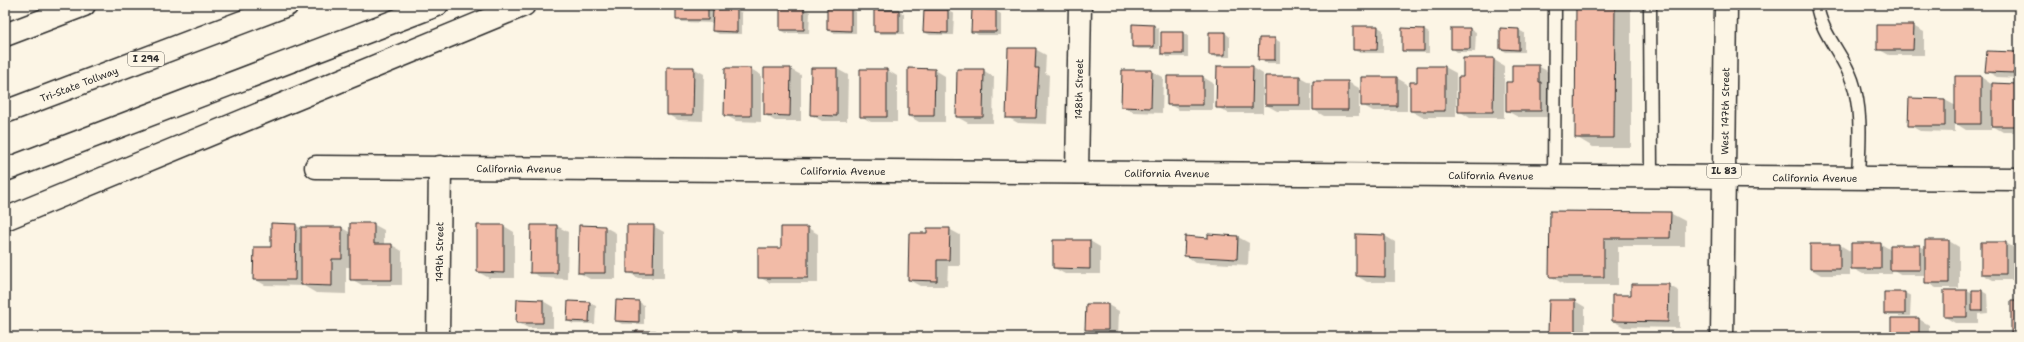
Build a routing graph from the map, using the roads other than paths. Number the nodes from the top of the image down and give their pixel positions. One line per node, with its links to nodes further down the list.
1 (84, 5): 10 (main road)
2 (287, 5): 11 (main road, Tri-State Tollway / I 294)
3 (437, 5): 14 (main road)
4 (524, 5): 21 (main road)
5 (1080, 5): 15 (main road, 148th Street)
6 (1555, 5): 16 (lane)
7 (1650, 5): 17 (lane)
8 (1726, 5): 18 (main road, West 147th Street / IL 83)
9 (1817, 5): 19 (lane)
10 (5, 35)
11 (5, 112)
12 (316, 167): 13 (main road, California Avenue)
13 (440, 168): 15 (main road, California Avenue); 22 (main road, 149th Street)
14 (5, 170)
15 (1077, 172): 16 (main road, California Avenue)
16 (1554, 176): 17 (main road, California Avenue)
17 (1651, 176): 18 (main road, California Avenue)
18 (1724, 177): 19 (main road, California Avenue); 23 (main road, West 147th Street / IL 83)
19 (1858, 178): 20 (main road, California Avenue)
20 (2019, 179)
21 (5, 219)
22 (438, 337)
23 (1722, 337)

